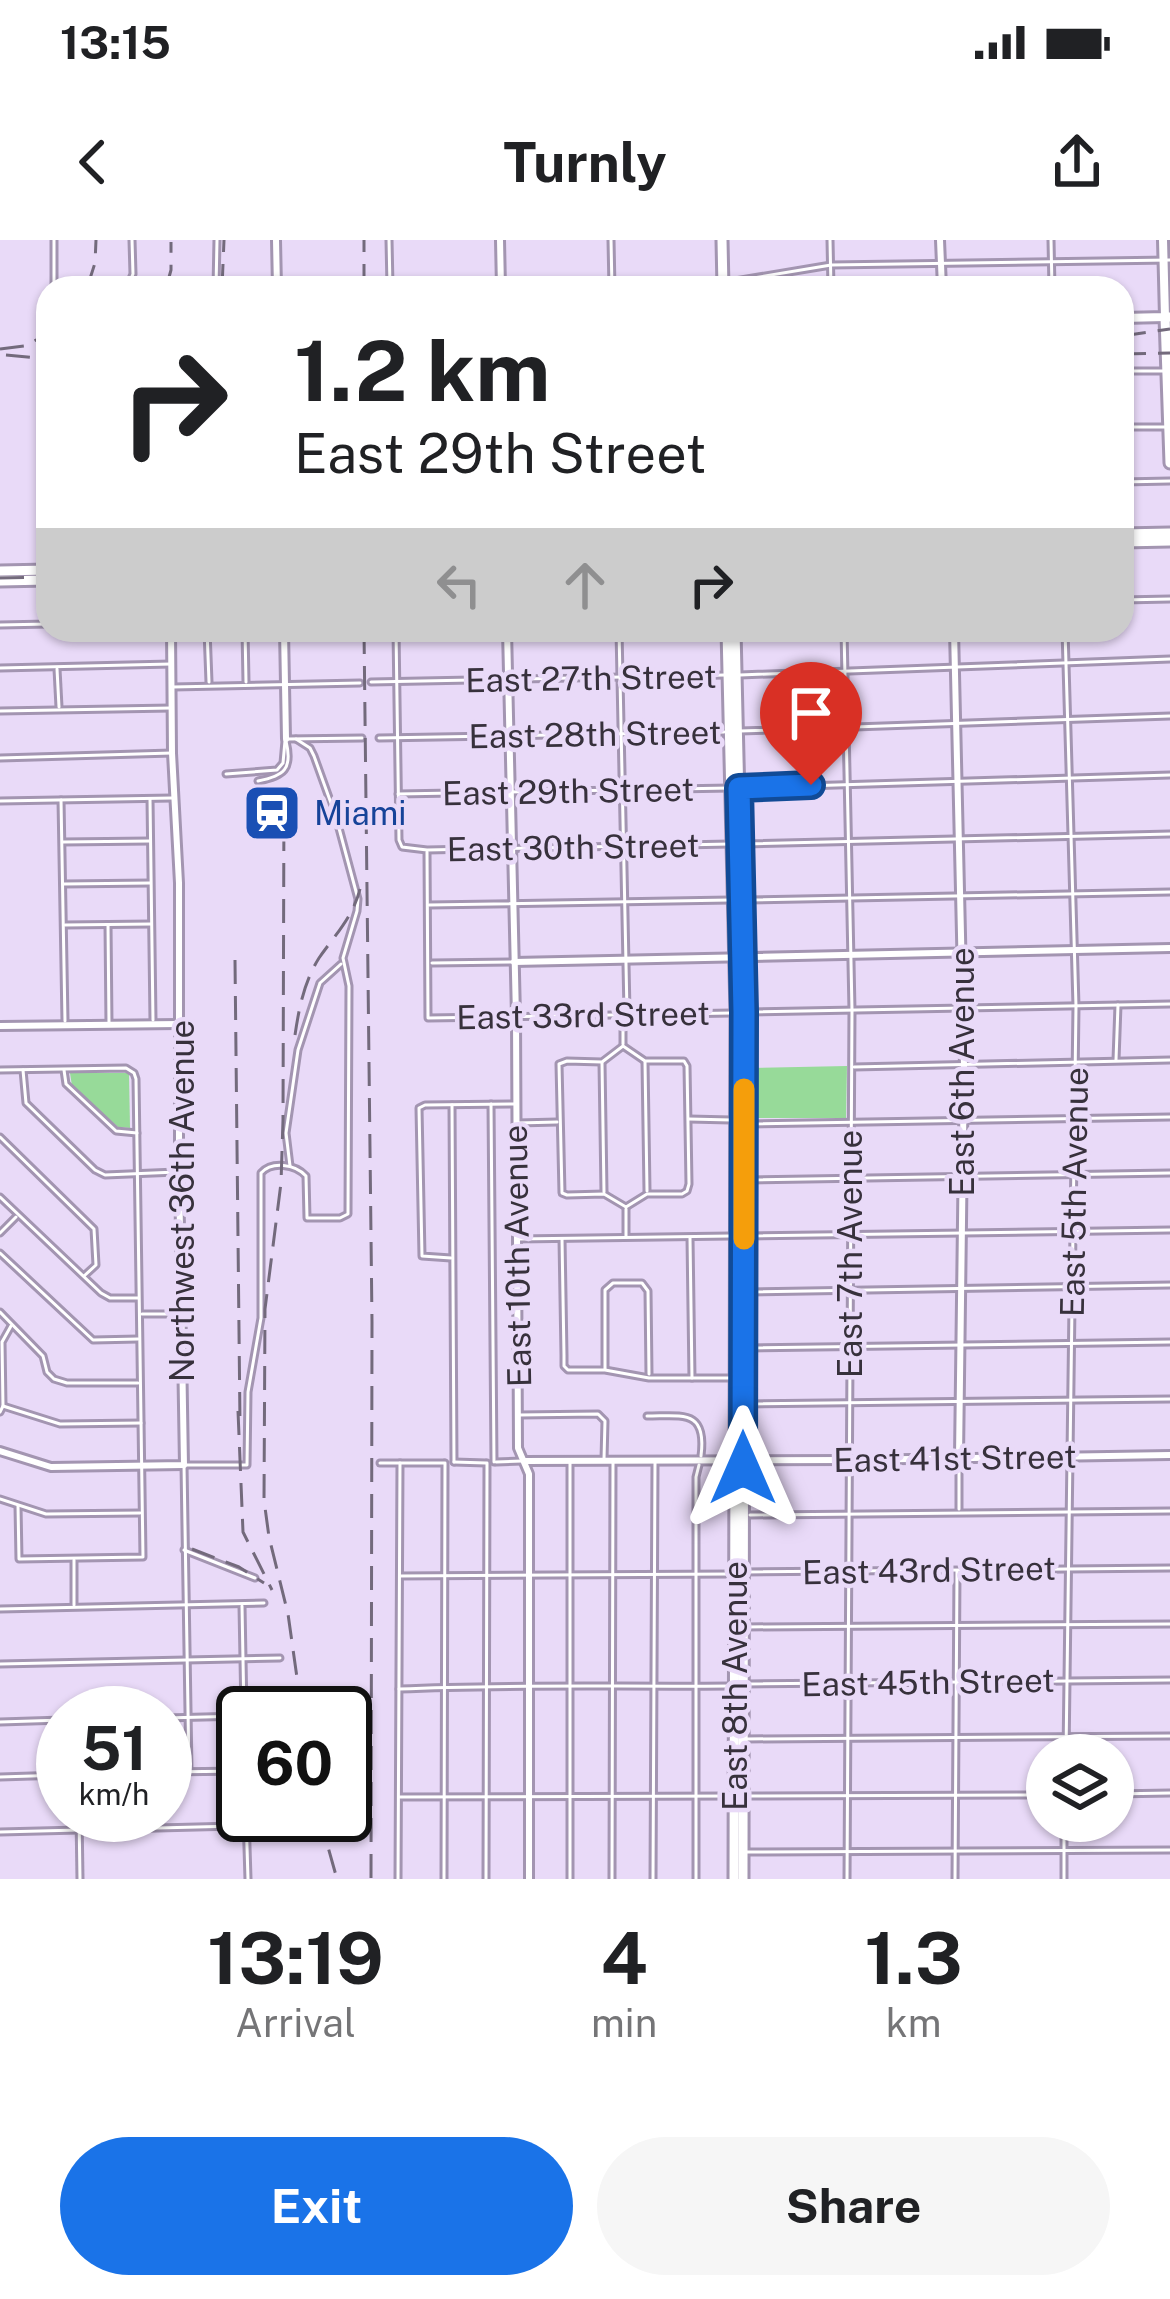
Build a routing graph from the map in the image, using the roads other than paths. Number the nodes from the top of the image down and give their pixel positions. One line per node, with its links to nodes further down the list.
1 (54, 240): 17 (street)
2 (133, 240): 18 (street)
3 (217, 240): 19 (street)
4 (275, 240): 20 (street)
5 (389, 240): 21 (street)
6 (500, 240): 22 (street)
7 (611, 240): 23 (street)
8 (722, 240): 24 (main road)
9 (830, 240): 16 (street)
10 (940, 240): 15 (street)
11 (1052, 240): 14 (street)
12 (1163, 240): 13 (main road)
13 (1167, 260): 14 (street); 29 (main road)
14 (1052, 262): 15 (street); 28 (street)
15 (941, 264): 16 (street); 27 (street)
16 (831, 266): 25 (street); 26 (street)
17 (54, 276)
18 (132, 276)
19 (216, 276)
20 (276, 276)
21 (390, 276)
22 (501, 276)
23 (612, 276)
24 (723, 276)
25 (774, 276)
26 (831, 276)
27 (942, 276)
28 (1052, 276)
29 (1168, 317): 30 (main road); 32 (main road)
30 (1134, 318)
31 (1134, 372): 32 (street)
32 (1168, 375): 34 (main road)
33 (1134, 427): 34 (street)
34 (1168, 427): 35 (main road)
35 (1170, 463)
36 (1170, 481): 37 (street)
37 (1134, 482)
38 (1170, 537): 39 (main road)
39 (1134, 538)
40 (36, 570): 41 (main road)
41 (0, 571)
42 (36, 580): 43 (main road)
43 (0, 581)
44 (1170, 599): 45 (street)
45 (1134, 600)
46 (36, 624): 47 (street)
47 (0, 625)
48 (172, 642): 61 (street, Northwest 36th Avenue)
49 (207, 642): 74 (street)
50 (245, 642): 73 (street)
51 (284, 642): 72 (street)
52 (396, 642): 69 (street)
53 (507, 642): 68 (street, East 10th Avenue)
54 (620, 642): 67 (street)
55 (731, 642): 66 (main road, East 8th Avenue)
56 (844, 642): 65 (street, East 7th Avenue)
57 (954, 642): 63 (street, East 6th Avenue)
58 (1065, 642): 60 (street, East 5th Avenue)
59 (1170, 658): 60 (street, East 27th Street)
60 (1066, 663): 63 (street, East 27th Street); 80 (street, East 5th Avenue)
61 (171, 664): 62 (street); 75 (street, Northwest 36th Avenue)
62 (57, 667): 64 (street); 78 (street)
63 (955, 667): 65 (street, East 27th Street); 81 (street, East 6th Avenue)
64 (0, 668)
65 (845, 672): 66 (street, East 27th Street); 82 (street, East 7th Avenue)
66 (732, 675): 67 (street, East 27th Street); 83 (main road, East 8th Avenue)
67 (621, 677): 68 (street, East 27th Street); 84 (street)
68 (509, 679): 69 (street, East 27th Street); 85 (street, East 10th Avenue)
69 (398, 681): 70 (street, East 27th Street); 88 (street)
70 (371, 682)
71 (360, 683): 72 (street)
72 (285, 684): 73 (street); 89 (street)
73 (246, 685): 74 (street)
74 (209, 686): 75 (street)
75 (171, 687): 76 (street, Northwest 36th Avenue)
76 (171, 708): 78 (street); 91 (street, Northwest 36th Avenue)
77 (0, 711): 78 (street)
78 (59, 711)
79 (1170, 716): 80 (street, East 28th Street)
80 (1068, 720): 81 (street, East 28th Street); 95 (street, East 5th Avenue)
81 (957, 724): 82 (street, East 28th Street); 97 (street, East 6th Avenue)
82 (847, 728): 83 (street, East 28th Street); 98 (street, East 7th Avenue)
83 (734, 731): 84 (street, East 28th Street); 99 (main road, East 8th Avenue)
84 (621, 733): 85 (street, East 28th Street); 100 (street)
85 (510, 736): 88 (street, East 28th Street); 101 (street, East 10th Avenue)
86 (362, 738): 90 (street)
87 (379, 738): 88 (street, East 28th Street)
88 (398, 738): 102 (street)
89 (286, 739): 90 (street); 93 (street); 96 (street)
90 (296, 739): 138 (street)
91 (172, 753): 92 (street); 103 (street, Northwest 36th Avenue)
92 (0, 758)
93 (226, 774)
94 (1170, 775): 95 (street, East 29th Street)
95 (1070, 778): 97 (street, East 29th Street); 108 (street, East 5th Avenue)
96 (258, 781)
97 (958, 781): 98 (street, East 29th Street); 109 (street, East 6th Avenue)
98 (848, 784): 99 (street, East 29th Street); 111 (street, East 7th Avenue)
99 (735, 788): 100 (street, East 29th Street); 113 (main road, East 8th Avenue)
100 (623, 789): 101 (street, East 29th Street); 114 (street)
101 (510, 791): 102 (street, East 29th Street); 115 (street, East 10th Avenue)
102 (398, 794): 116 (street, East 30th Street)
103 (176, 798): 105 (street); 149 (street, Northwest 36th Avenue)
104 (61, 800): 105 (street); 106 (street); 112 (street)
105 (150, 800): 110 (street)
106 (0, 801)
107 (1170, 834): 108 (street, East 30th Street)
108 (1072, 836): 109 (street, East 30th Street); 120 (street, East 5th Avenue)
109 (960, 838): 111 (street, East 30th Street); 121 (street, East 6th Avenue)
110 (151, 841): 112 (street); 117 (street)
111 (849, 841): 113 (street, East 30th Street); 122 (street, East 7th Avenue)
112 (62, 842): 118 (street)
113 (736, 844): 114 (street, East 30th Street); 123 (main road, East 8th Avenue)
114 (624, 845): 115 (street, East 30th Street); 124 (street)
115 (512, 848): 116 (street, East 30th Street); 125 (street, East 10th Avenue)
116 (427, 850): 126 (street)
117 (151, 883): 118 (street); 127 (street)
118 (62, 884): 128 (street)
119 (1170, 892): 120 (street)
120 (1073, 894): 121 (street); 131 (street, East 5th Avenue)
121 (962, 896): 122 (street); 132 (street, East 6th Avenue)
122 (849, 898): 123 (street); 133 (street, East 7th Avenue)
123 (737, 900): 124 (street); 134 (main road, East 8th Avenue)
124 (626, 903): 125 (street); 135 (street)
125 (513, 904): 126 (street); 136 (street, East 10th Avenue)
126 (429, 905): 137 (street)
127 (152, 924): 129 (street); 148 (street)
128 (63, 926): 129 (street); 150 (street)
129 (107, 926): 147 (street)
130 (1170, 948): 131 (street)
131 (1075, 950): 132 (street); 141 (street, East 5th Avenue)
132 (963, 953): 133 (street); 142 (street, East 6th Avenue)
133 (851, 955): 134 (street); 143 (street, East 7th Avenue)
134 (739, 956): 135 (street); 144 (main road, East 8th Avenue)
135 (626, 957): 136 (street); 145 (street)
136 (514, 962): 137 (street); 146 (street, East 10th Avenue)
137 (429, 963): 146 (street, East 33rd Street)
138 (343, 964): 176 (street); 176 (street)
139 (1170, 1004): 140 (street, East 33rd Street)
140 (1118, 1005): 141 (street, East 33rd Street); 155 (street)
141 (1076, 1006): 142 (street, East 33rd Street); 157 (street, East 5th Avenue)
142 (964, 1007): 143 (street, East 33rd Street); 158 (street, East 6th Avenue)
143 (852, 1010): 144 (street, East 33rd Street); 159 (street, East 7th Avenue)
144 (740, 1012): 145 (street, East 33rd Street); 171 (main road, East 8th Avenue)
145 (625, 1015): 146 (street, East 33rd Street); 152 (street)
146 (516, 1017): 164 (street, East 10th Avenue)
147 (109, 1024): 148 (street); 150 (street)
148 (153, 1024): 149 (street)
149 (179, 1024): 177 (street, Northwest 36th Avenue)
150 (64, 1025): 151 (street)
151 (0, 1026)
152 (623, 1046): 153 (street); 156 (street)
153 (645, 1060): 168 (street); 185 (street)
154 (1170, 1060): 155 (street)
155 (1116, 1061): 157 (street)
156 (602, 1062): 170 (street); 184 (street)
157 (1076, 1062): 158 (street); 167 (street, East 5th Avenue)
158 (964, 1065): 159 (street); 169 (street, East 6th Avenue)
159 (851, 1066): 173 (street, East 7th Avenue)
160 (64, 1069): 162 (street); 174 (street); 174 (street)
161 (0, 1070): 162 (street)
162 (23, 1070): 179 (street)
163 (491, 1104): 164 (street); 165 (street); 245 (street)
164 (515, 1104): 172 (street, East 10th Avenue)
165 (452, 1105): 200 (street); 200 (street)
166 (1170, 1117): 167 (street)
167 (1075, 1118): 169 (street); 180 (street, East 5th Avenue)
168 (688, 1119): 171 (street); 185 (street)
169 (963, 1121): 173 (street); 182 (street, East 6th Avenue)
170 (559, 1122): 172 (street); 184 (street)
171 (740, 1122): 173 (street); 183 (main road, East 8th Avenue)
172 (515, 1123): 196 (street, East 10th Avenue)
173 (850, 1124): 181 (street, East 7th Avenue)
174 (136, 1133): 179 (street)
175 (0, 1137): 201 (street)
176 (290, 1166): 249 (street)
177 (179, 1172): 179 (street); 209 (street, Northwest 36th Avenue)
178 (1170, 1173): 180 (street)
179 (137, 1174): 207 (street)
180 (1075, 1174): 182 (street); 191 (street, East 5th Avenue)
181 (850, 1178): 182 (street); 183 (street); 193 (street, East 7th Avenue)
182 (962, 1178): 190 (street, East 6th Avenue)
183 (740, 1180): 194 (main road, East 8th Avenue)
184 (604, 1194): 187 (street)
185 (647, 1194): 187 (street)
186 (0, 1196): 188 (street)
187 (626, 1208): 197 (street)
188 (18, 1215): 192 (street); 201 (street)
189 (1170, 1229): 191 (street)
190 (962, 1231): 191 (street); 193 (street); 203 (street, East 6th Avenue)
191 (1073, 1232): 204 (street, East 5th Avenue)
192 (0, 1233)
193 (851, 1234): 194 (street); 205 (street, East 7th Avenue)
194 (740, 1236): 195 (street); 206 (main road, East 8th Avenue)
195 (690, 1237): 197 (street); 220 (street)
196 (516, 1238): 198 (street); 229 (street, East 10th Avenue)
197 (626, 1238): 198 (street)
198 (562, 1239): 218 (street)
199 (0, 1253): 212 (street)
200 (453, 1258): 243 (street)
201 (84, 1276): 207 (street)
202 (1170, 1286): 204 (street)
203 (962, 1288): 204 (street); 205 (street); 215 (street, East 6th Avenue)
204 (1072, 1288): 214 (street, East 5th Avenue)
205 (852, 1290): 206 (street); 216 (street, East 7th Avenue)
206 (740, 1292): 217 (main road, East 8th Avenue)
207 (140, 1298): 210 (street)
208 (0, 1312): 211 (street)
209 (182, 1313): 210 (street); 249 (street, Northwest 36th Avenue)
210 (140, 1315): 212 (street)
211 (12, 1324): 222 (street); 228 (street)
212 (140, 1339): 222 (street)
213 (1170, 1342): 214 (street)
214 (1072, 1343): 215 (street); 224 (street, East 5th Avenue)
215 (962, 1345): 216 (street); 225 (street, East 6th Avenue)
216 (850, 1346): 217 (street); 226 (street, East 7th Avenue)
217 (740, 1348): 221 (main road, East 8th Avenue)
218 (605, 1370): 219 (street); 219 (street)
219 (650, 1378): 220 (street)
220 (692, 1378): 221 (street)
221 (740, 1378): 227 (main road, East 8th Avenue)
222 (141, 1383): 231 (street)
223 (1170, 1399): 224 (street)
224 (1070, 1400): 225 (street); 235 (street, East 5th Avenue)
225 (960, 1401): 226 (street); 234 (street, East 6th Avenue)
226 (850, 1403): 227 (street); 237 (street, East 7th Avenue)
227 (740, 1404): 236 (main road, East 8th Avenue)
228 (1, 1409): 231 (street)
229 (519, 1415): 238 (street, East 10th Avenue); 240 (street)
230 (646, 1416): 242 (street)
231 (141, 1424): 250 (street)
232 (0, 1451): 250 (street)
233 (1170, 1455): 235 (street, East 41st Street)
234 (959, 1457): 235 (street, East 41st Street); 237 (street, East 41st Street); 256 (street, East 6th Avenue)
235 (1069, 1457): 254 (street, East 5th Avenue)
236 (740, 1460): 237 (street, East 41st Street); 242 (street, East 41st Street); 258 (main road, East 8th Avenue)
237 (849, 1460): 257 (street, East 7th Avenue)
238 (524, 1461): 239 (street, East 41st Street); 245 (street, East 41st Street); 266 (street, East 10th Avenue)
239 (570, 1461): 240 (street, East 41st Street); 270 (street)
240 (608, 1461): 241 (street, East 41st Street); 271 (street)
241 (655, 1461): 242 (street, East 41st Street); 272 (street)
242 (700, 1461): 273 (street)
243 (454, 1462): 244 (street, East 41st Street); 248 (street, East 41st Street)
244 (487, 1462): 245 (street, East 41st Street); 269 (street)
245 (494, 1462)
246 (380, 1463): 247 (street, East 41st Street)
247 (400, 1463): 248 (street, East 41st Street); 267 (street)
248 (445, 1463): 268 (street)
249 (184, 1466): 250 (street); 259 (street, Northwest 36th Avenue)
250 (143, 1467): 255 (street)
251 (0, 1499): 252 (street)
252 (18, 1506): 255 (street); 260 (street)
253 (1170, 1511): 254 (street)
254 (1069, 1512): 256 (street); 261 (street, East 5th Avenue)
255 (142, 1513): 260 (street)
256 (959, 1513): 257 (street)
257 (849, 1514): 258 (street); 264 (street, East 7th Avenue)
258 (739, 1515): 265 (main road, East 8th Avenue)
259 (184, 1550): 274 (street); 277 (street, Northwest 36th Avenue)
260 (74, 1558): 278 (street)
261 (1068, 1568): 262 (street, East 43rd Street); 263 (street, East 43rd Street); 280 (street, East 5th Avenue)
262 (1170, 1568)
263 (957, 1569): 264 (street, East 43rd Street); 282 (street)
264 (849, 1571): 265 (street, East 43rd Street); 283 (street, East 7th Avenue)
265 (739, 1573): 273 (street, East 43rd Street); 284 (main road, East 8th Avenue)
266 (528, 1575): 269 (street, East 43rd Street); 270 (street, East 43rd Street); 297 (street, East 10th Avenue)
267 (400, 1576): 268 (street, East 43rd Street); 303 (street)
268 (444, 1576): 269 (street, East 43rd Street); 299 (street)
269 (487, 1576): 293 (street)
270 (571, 1576): 271 (street, East 43rd Street); 300 (street)
271 (612, 1576): 272 (street, East 43rd Street); 301 (street)
272 (653, 1576): 273 (street, East 43rd Street); 302 (street)
273 (696, 1576): 298 (street)
274 (255, 1578)
275 (264, 1603): 276 (street)
276 (242, 1604): 277 (street); 286 (street)
277 (186, 1606): 278 (street); 287 (street, Northwest 36th Avenue)
278 (74, 1607): 279 (street)
279 (0, 1609)
280 (1067, 1624): 281 (street); 282 (street); 291 (street, East 5th Avenue)
281 (1170, 1624)
282 (958, 1625): 283 (street); 290 (street)
283 (848, 1626): 284 (street); 292 (street, East 7th Avenue)
284 (739, 1627): 294 (main road, East 8th Avenue)
285 (280, 1658): 286 (street)
286 (242, 1659): 287 (street); 296 (street)
287 (187, 1660): 288 (street); 295 (street, Northwest 36th Avenue)
288 (0, 1664)
289 (1170, 1680): 291 (street, East 45th Street)
290 (957, 1681): 291 (street, East 45th Street); 292 (street, East 45th Street); 310 (street)
291 (1066, 1681): 306 (street, East 5th Avenue)
292 (848, 1683): 294 (street, East 45th Street); 312 (street, East 7th Avenue)
293 (487, 1685): 297 (street, East 45th Street); 299 (street, East 45th Street); 323 (street)
294 (739, 1685): 298 (street, East 45th Street); 311 (main road, East 8th Avenue)
295 (187, 1686)
296 (242, 1686)
297 (530, 1686): 300 (street, East 45th Street); 320 (street, East 10th Avenue)
298 (696, 1686): 302 (street, East 45th Street); 327 (street)
299 (446, 1687): 303 (street, East 45th Street); 328 (street)
300 (570, 1687): 301 (street, East 45th Street); 324 (street)
301 (613, 1688): 302 (street, East 45th Street); 325 (street)
302 (654, 1688): 326 (street)
303 (399, 1689): 322 (street)
304 (36, 1721): 305 (street)
305 (0, 1722)
306 (1066, 1734)
307 (1134, 1736): 308 (street)
308 (1170, 1736)
309 (1026, 1737): 310 (street)
310 (956, 1738): 312 (street); 316 (street)
311 (739, 1739): 312 (street); 321 (main road, East 8th Avenue)
312 (849, 1739): 318 (street, East 7th Avenue)
313 (36, 1776): 314 (street)
314 (0, 1777)
315 (1170, 1793): 317 (street)
316 (956, 1794): 318 (street); 319 (street); 335 (street)
317 (1134, 1794)
318 (848, 1795): 321 (street); 334 (street, East 7th Avenue)
319 (1026, 1795)
320 (528, 1796): 323 (street); 324 (street); 344 (street, East 10th Avenue)
321 (739, 1796): 327 (street); 338 (main road, East 8th Avenue)
322 (400, 1797): 328 (street); 341 (street)
323 (486, 1797): 328 (street); 343 (street)
324 (570, 1797): 325 (street); 345 (street)
325 (612, 1797): 326 (street); 346 (street)
326 (652, 1797): 327 (street); 347 (street)
327 (695, 1797): 348 (street)
328 (444, 1798): 342 (street)
329 (36, 1831): 330 (street)
330 (0, 1832)
331 (79, 1842): 339 (street)
332 (247, 1842): 340 (street)
333 (1063, 1842): 336 (street)
334 (848, 1849): 335 (street); 338 (street); 350 (street, East 7th Avenue)
335 (956, 1850): 336 (street); 351 (street)
336 (1063, 1850): 337 (street); 352 (street)
337 (1170, 1850)
338 (739, 1851): 349 (main road, East 8th Avenue)
339 (80, 1879)
340 (248, 1879)
341 (398, 1879)
342 (444, 1879)
343 (486, 1879)
344 (529, 1879)
345 (570, 1879)
346 (611, 1879)
347 (653, 1879)
348 (696, 1879)
349 (739, 1879)
350 (847, 1879)
351 (955, 1879)
352 (1064, 1879)

